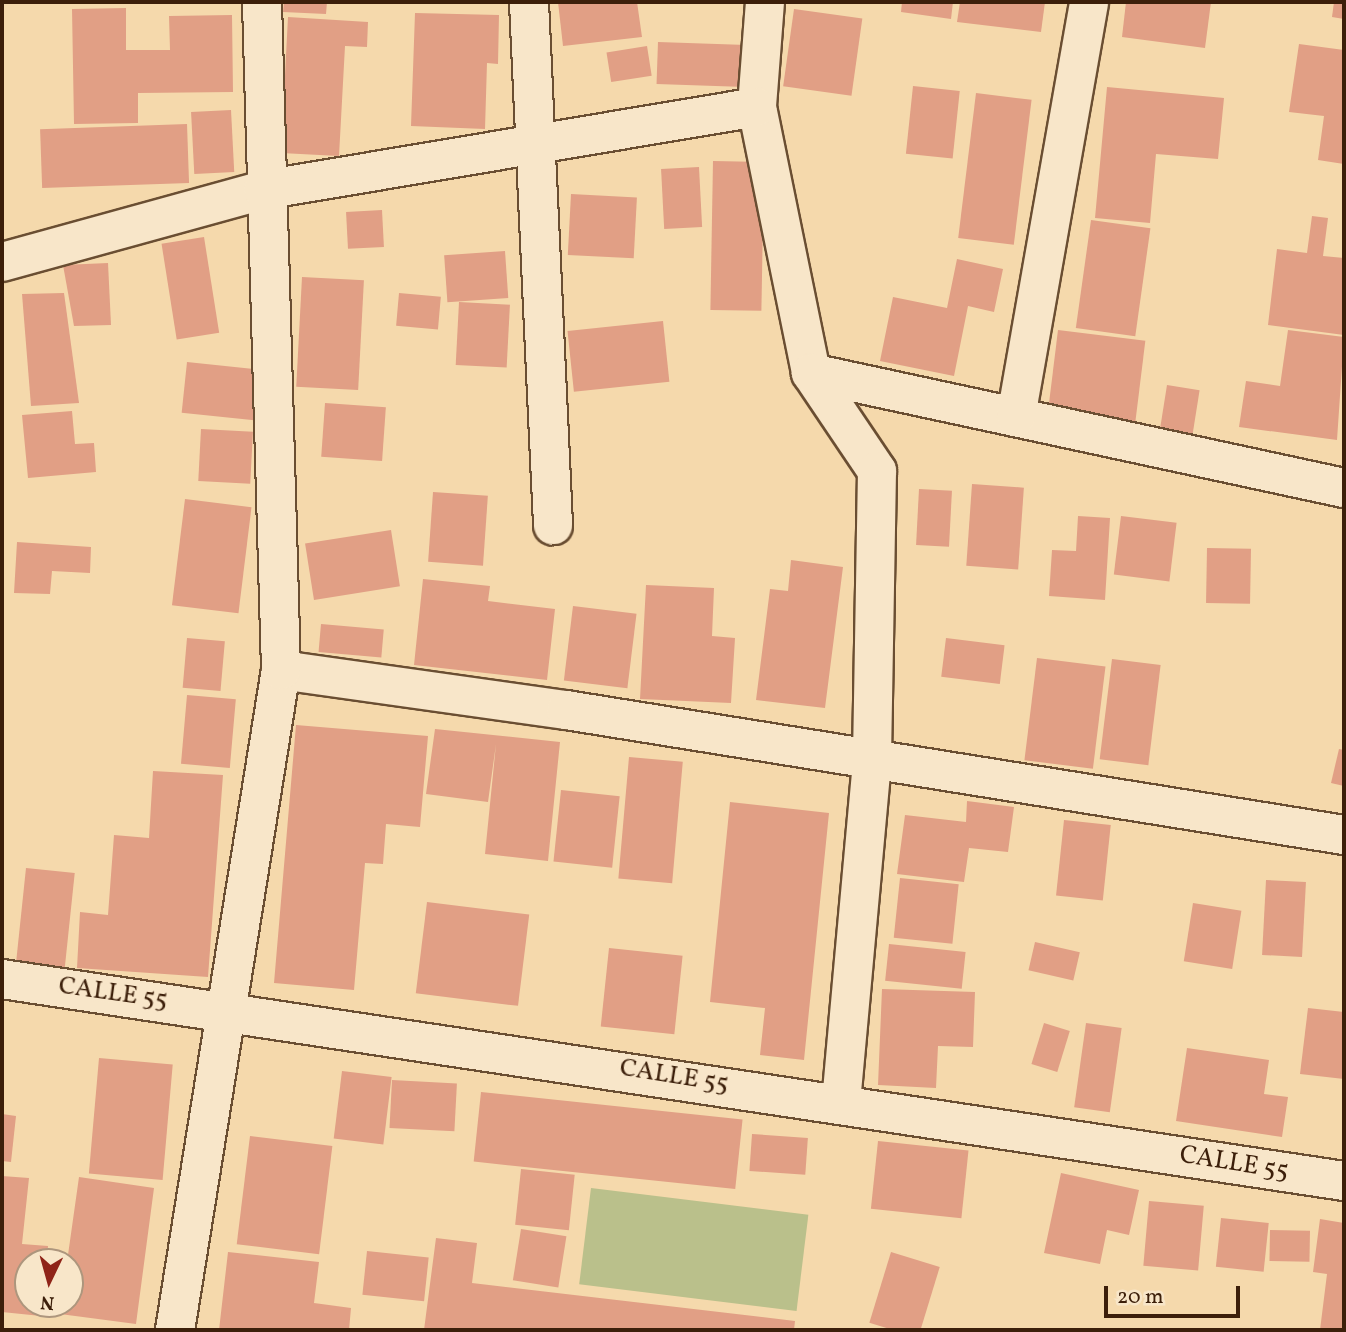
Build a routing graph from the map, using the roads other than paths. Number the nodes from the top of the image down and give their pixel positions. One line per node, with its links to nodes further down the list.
1 (262, 2): 7 (street)
2 (529, 2): 6 (street)
3 (765, 2): 5 (street)
4 (1089, 2): 10 (street)
5 (757, 107): 6 (street); 9 (street)
6 (532, 145): 7 (street); 12 (street)
7 (263, 190): 8 (street); 13 (street)
8 (2, 262)
9 (811, 373): 10 (street); 14 (street)
10 (1016, 417): 11 (street)
11 (1344, 488)
12 (553, 525)
13 (281, 670): 14 (street); 17 (street)
14 (872, 762): 15 (street); 18 (street)
15 (1344, 835)
16 (2, 979): 17 (street, CALLE 55)
17 (231, 1009): 18 (street, CALLE 55); 20 (street)
18 (841, 1102): 19 (street, CALLE 55)
19 (1344, 1181)
20 (175, 1330)

